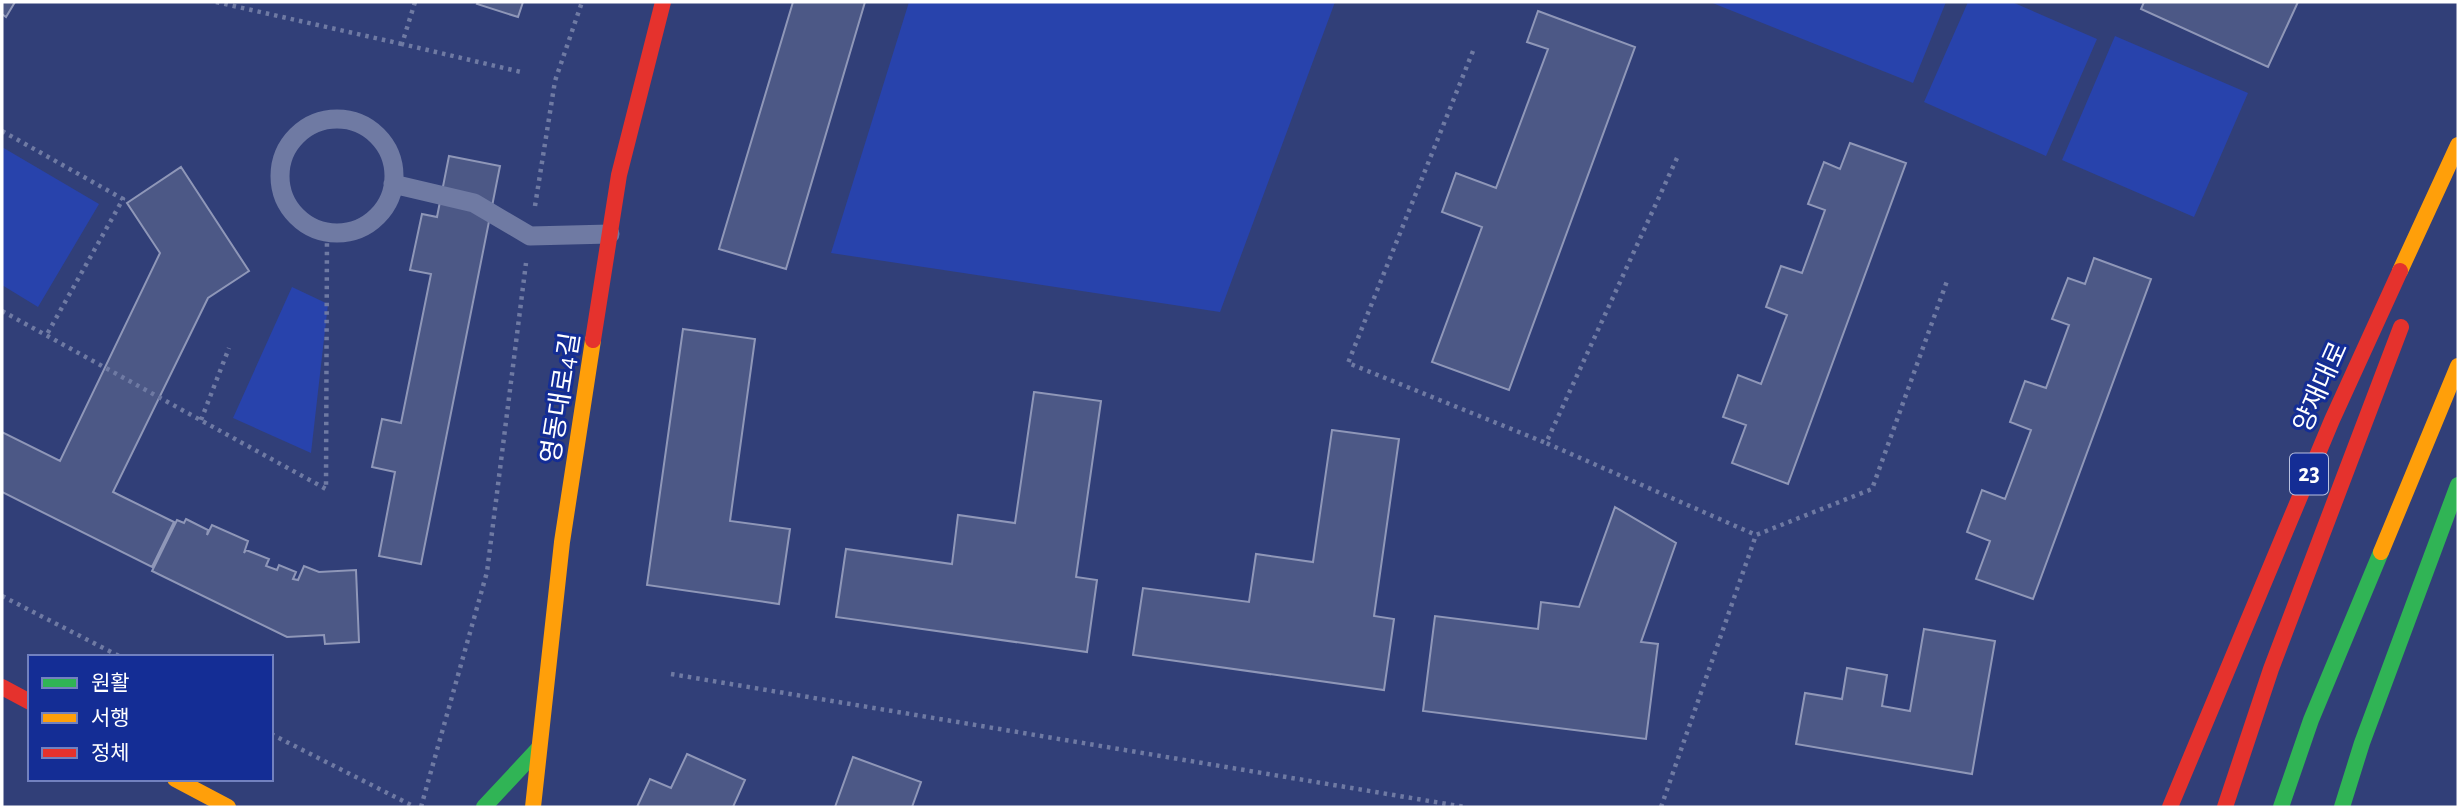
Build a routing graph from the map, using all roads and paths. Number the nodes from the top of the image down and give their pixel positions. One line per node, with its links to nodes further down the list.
1 (216, 2): 5 (path)
2 (415, 2): 5 (path)
3 (582, 2): 15 (path)
4 (663, 2): 14 (main road, 영동대로4길)
5 (401, 44): 7 (path)
6 (1473, 51): 24 (path)
7 (521, 72)
8 (2, 131): 20 (path)
9 (2458, 145): 42 (main road, 양재대로 / 23)
10 (1677, 158): 24 (path)
11 (2458, 174): 16 (main road)
12 (394, 184): 13 (lane); 13 (lane); 15 (lane)
13 (327, 232): 23 (path)
14 (610, 234): 15 (lane); 33 (main road, 영동대로4길)
15 (530, 236): 37 (path)
16 (2434, 239)
17 (1947, 281): 26 (path)
18 (2, 311): 20 (path)
19 (2404, 317): 43 (main road, 양재대로)
20 (46, 336): 23 (path)
21 (229, 348): 23 (path)
22 (2458, 366): 44 (main road)
23 (201, 420)
24 (1546, 443): 26 (path)
25 (2458, 485): 45 (main road)
26 (1756, 535): 41 (path)
27 (2, 596): 28 (path)
28 (117, 655)
29 (671, 674): 40 (path)
30 (2, 687): 31 (main road)
31 (28, 701)
32 (273, 735): 36 (path)
33 (539, 748): 38 (main road); 39 (main road, 영동대로4길)
34 (179, 781): 35 (main road)
35 (228, 807)
36 (415, 807)
37 (421, 807)
38 (484, 807)
39 (533, 807)
40 (1465, 807)
41 (1661, 807)
42 (2170, 807)
43 (2225, 807)
44 (2281, 807)
45 (2342, 807)

